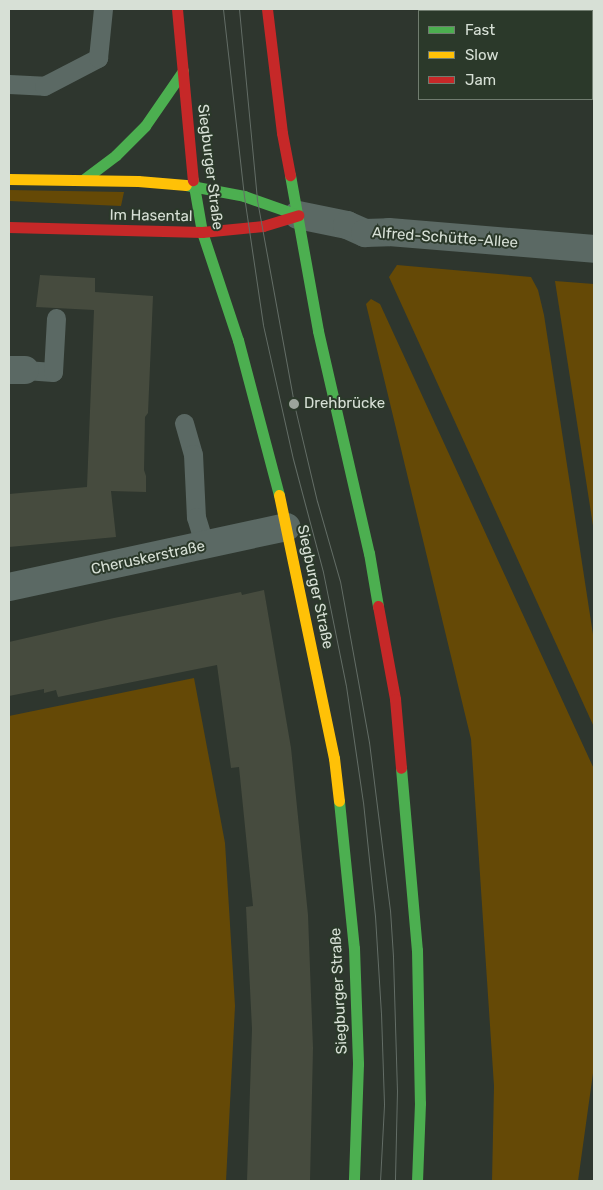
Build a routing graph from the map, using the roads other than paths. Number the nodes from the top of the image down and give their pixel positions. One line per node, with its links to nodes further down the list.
1 (103, 9): 5 (lane)
2 (177, 9): 4 (main road, Siegburger Straße)
3 (266, 9): 9 (main road)
4 (183, 71): 7 (main road); 8 (main road, Siegburger Straße)
5 (9, 84)
6 (9, 179): 7 (main road, Im Hasental)
7 (83, 180): 8 (main road, Im Hasental)
8 (194, 186): 9 (main road, Im Hasental); 11 (main road, Siegburger Straße)
9 (298, 215): 11 (main road, Im Hasental); 12 (street, Alfred-Schütte-Allee); 20 (main road)
10 (9, 226): 11 (main road, Im Hasental)
11 (202, 232): 16 (main road, Siegburger Straße)
12 (594, 249)
13 (56, 318): 14 (lane)
14 (17, 370)
15 (184, 423): 17 (lane)
16 (287, 528): 17 (street, Cheruskerstraße); 19 (main road, Siegburger Straße)
17 (205, 546): 18 (street, Cheruskerstraße)
18 (9, 588)
19 (354, 1181)
20 (417, 1181)

